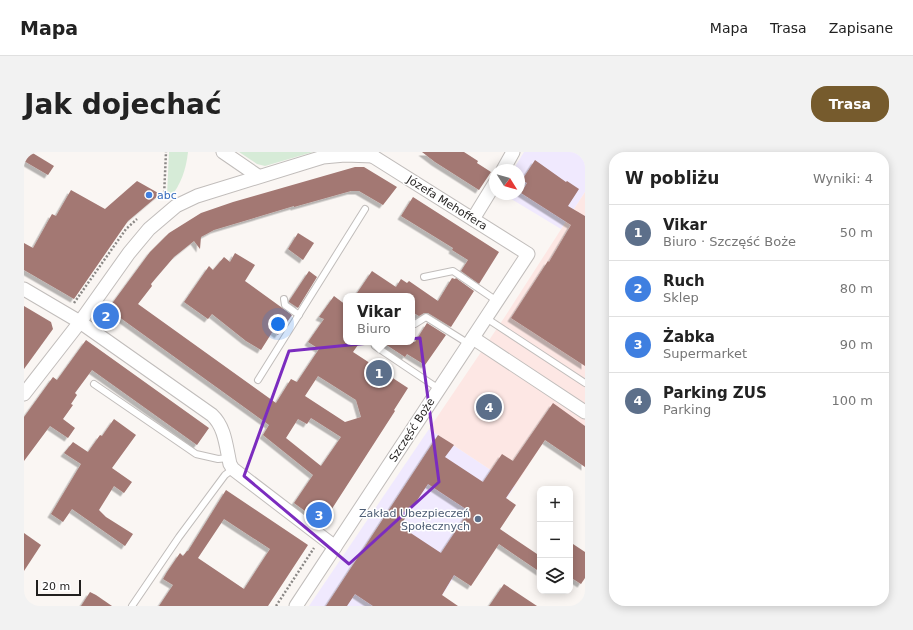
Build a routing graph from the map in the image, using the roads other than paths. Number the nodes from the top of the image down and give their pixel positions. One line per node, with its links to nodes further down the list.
1 (223, 152): 6 (street)
2 (513, 152): 5 (street)
3 (369, 154): 4 (street); 9 (street, Józefa Mehoffera)
4 (325, 155): 6 (street)
5 (506, 164)
6 (258, 176): 17 (street)
7 (489, 194): 9 (street)
8 (365, 209): 15 (lane)
9 (474, 220): 10 (street, Józefa Mehoffera)
10 (528, 254): 14 (street, Szczęść Boże)
11 (424, 277): 14 (lane)
12 (24, 289): 17 (street)
13 (284, 299): 15 (lane)
14 (497, 301): 16 (street, Szczęść Boże)
15 (299, 315): 21 (lane)
16 (486, 318): 19 (street, Szczęść Boże); 22 (lane)
17 (80, 322): 25 (street); 27 (street)
18 (415, 324): 19 (lane)
19 (471, 341): 24 (street, Szczęść Boże); 26 (street)
20 (375, 346): 24 (lane)
21 (258, 380)
22 (585, 383)
23 (94, 384): 27 (lane)
24 (440, 389): 28 (street, Szczęść Boże)
25 (24, 394)
26 (585, 412)
27 (231, 464): 28 (street); 29 (lane)
28 (335, 547): 30 (street, Szczęść Boże)
29 (132, 606)
30 (296, 606)

